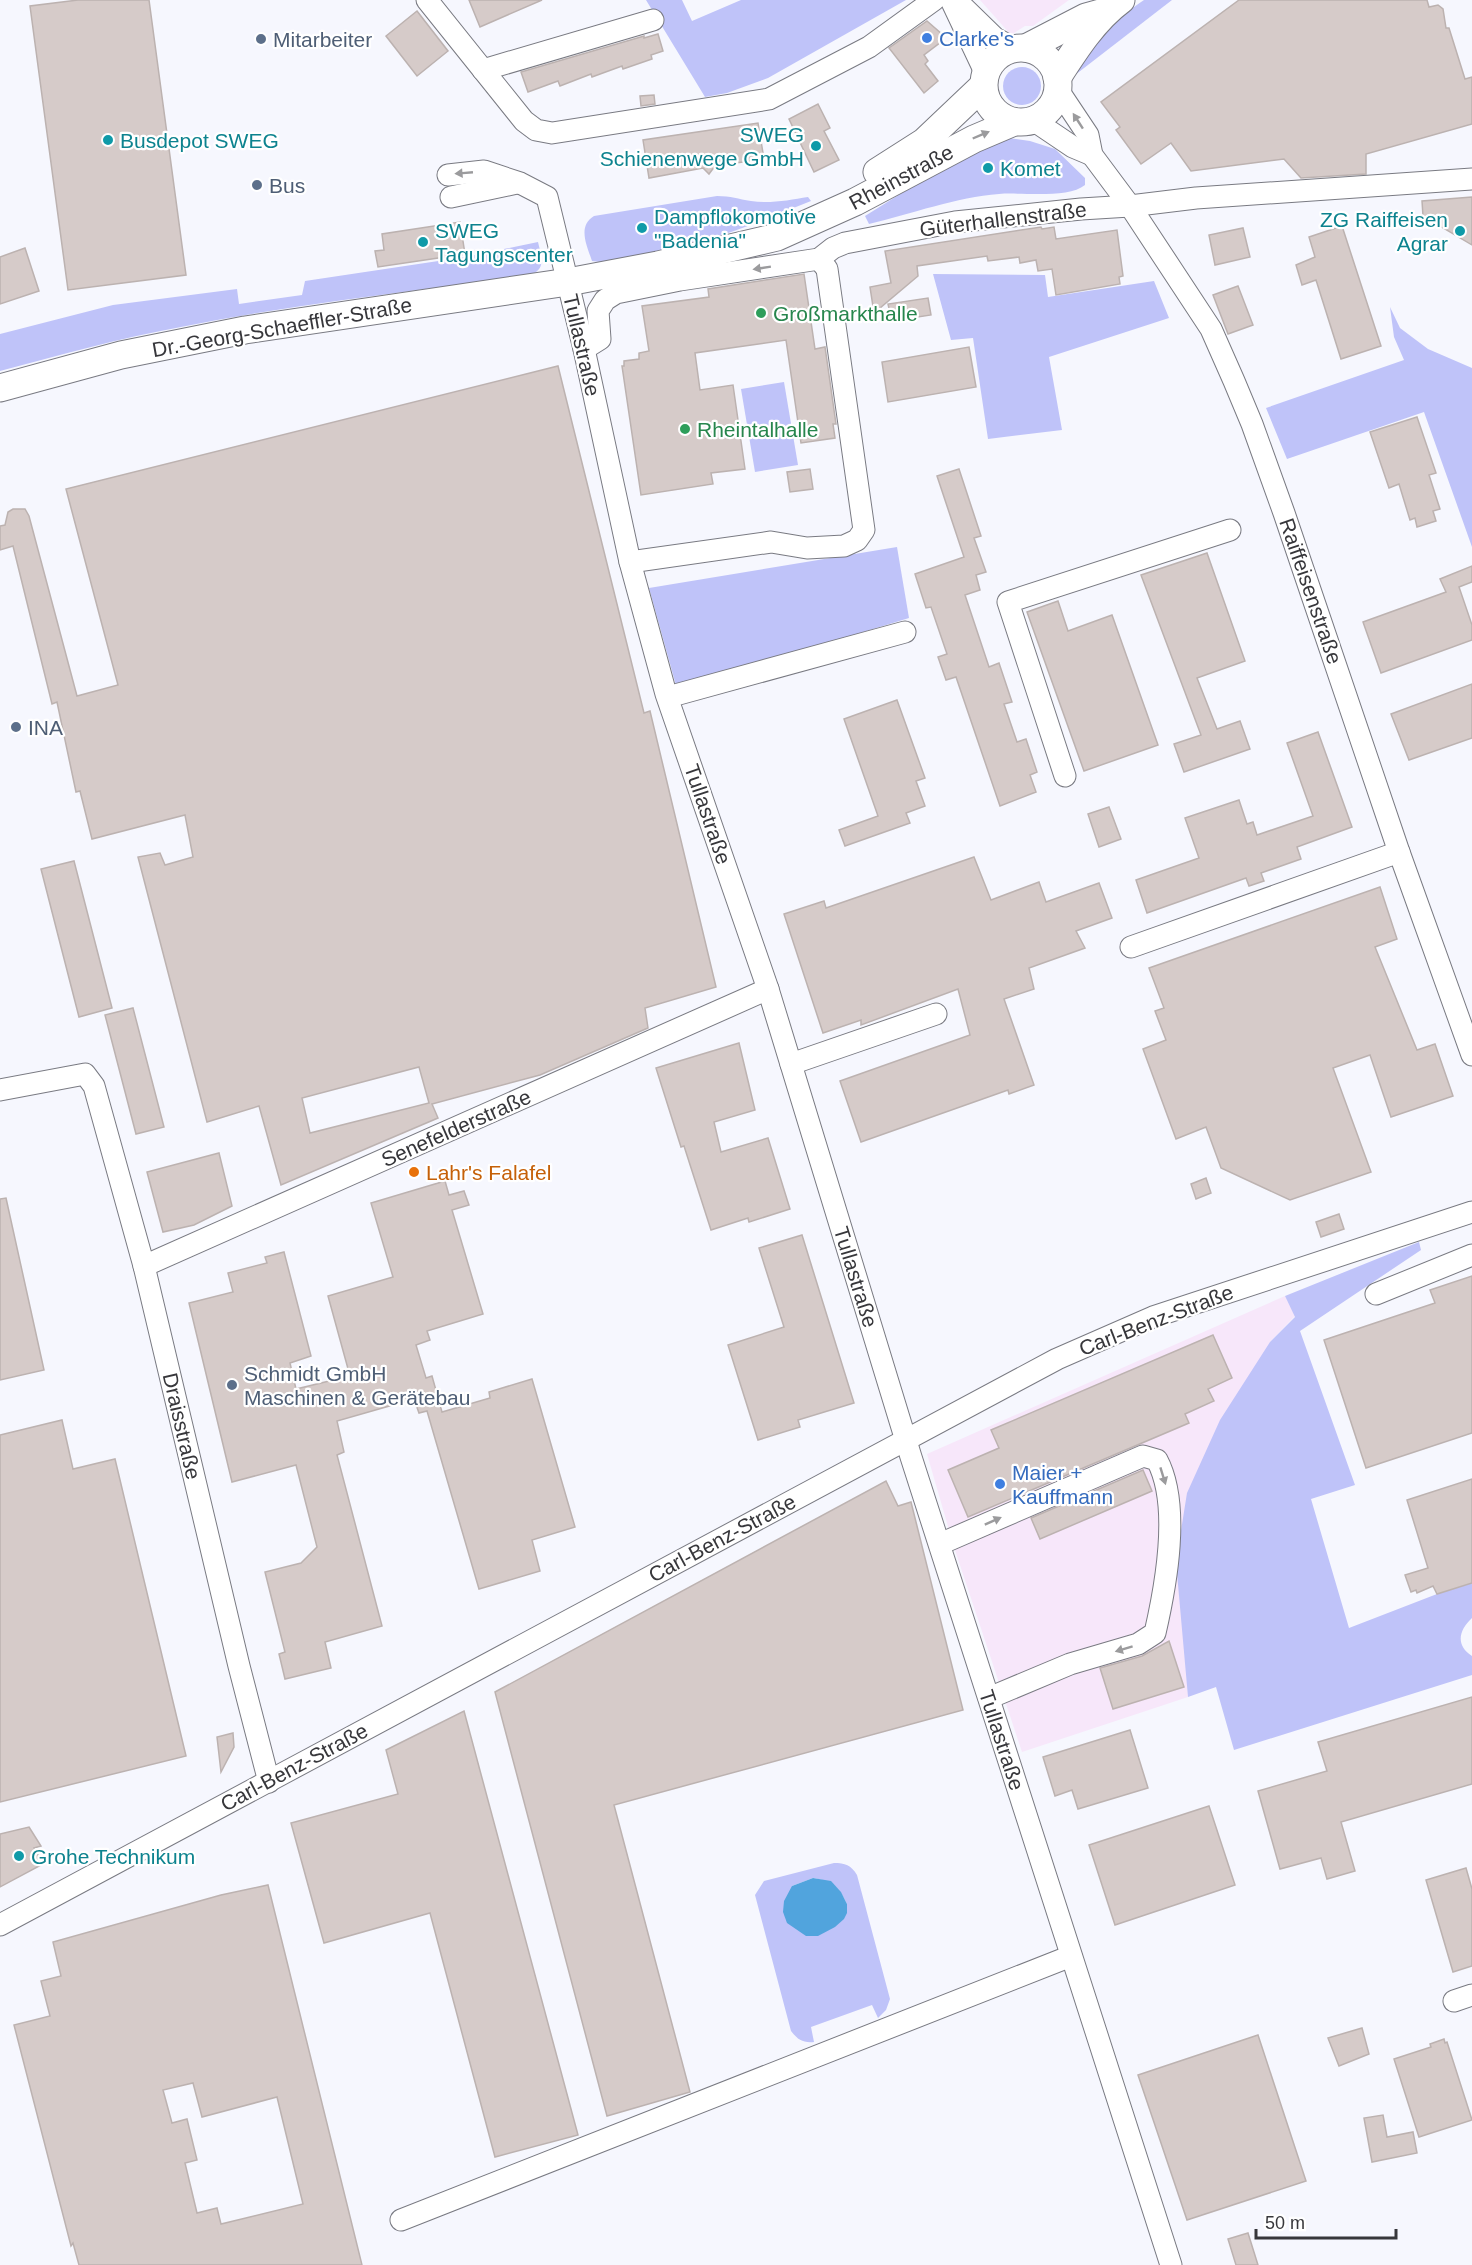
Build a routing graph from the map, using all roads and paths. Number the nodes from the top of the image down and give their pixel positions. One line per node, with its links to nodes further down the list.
1 (934, 0): 8 (street)
2 (951, 0): 9 (street)
3 (956, 0): 7 (street)
4 (434, 2): 8 (street)
5 (1113, 6): 7 (main road); 10 (main road)
6 (653, 20): 8 (street)
7 (1020, 48): 9 (main road); 10 (main road)
8 (483, 69)
9 (984, 79): 11 (main road); 18 (main road, Rheinstraße)
10 (1057, 84): 11 (main road); 12 (street, Raiffeisenstraße, one-way to 10)
11 (1023, 121): 12 (street, Raiffeisenstraße); 18 (main road, Rheinstraße, one-way to 11)
12 (1092, 155): 17 (street, Raiffeisenstraße)
13 (448, 175): 15 (street, Tullastraße, one-way to 13)
14 (1472, 179): 17 (street, Güterhallenstraße)
15 (520, 183): 16 (street); 20 (street, Tullastraße)
16 (452, 197)
17 (1130, 206): 19 (street, Güterhallenstraße); 28 (street, Raiffeisenstraße)
18 (718, 252): 20 (main road, Rheinstraße)
19 (819, 259): 21 (street, Güterhallenstraße, one-way to 21); 24 (street)
20 (568, 282): 21 (street, Tullastraße); 22 (main road, Dr.-Georg-Schaeffler-Straße)
21 (584, 349): 24 (street, Tullastraße)
22 (0, 388)
23 (1230, 530): 27 (street)
24 (630, 562): 26 (street, Tullastraße)
25 (905, 632): 26 (street)
26 (668, 697): 30 (street, Tullastraße)
27 (1065, 776)
28 (1400, 852): 29 (street); 32 (street, Raiffeisenstraße)
29 (1131, 947)
30 (768, 989): 33 (street, Tullastraße); 37 (street, Senefelderstraße)
31 (936, 1014): 33 (street)
32 (1472, 1055)
33 (791, 1064): 39 (street, Tullastraße)
34 (0, 1090): 37 (street, Draisstraße)
35 (1472, 1212): 39 (street, Carl-Benz-Straße)
36 (1472, 1255): 38 (street)
37 (144, 1266): 42 (street, Draisstraße)
38 (1376, 1294)
39 (906, 1439): 40 (street, Tullastraße); 42 (street, Carl-Benz-Straße)
40 (940, 1544): 41 (street, Tullastraße); 41 (street, one-way to 41)
41 (989, 1698): 44 (street, Tullastraße)
42 (269, 1782): 43 (street, Carl-Benz-Straße)
43 (0, 1925)
44 (1071, 1956): 45 (street); 46 (street, Tullastraße)
45 (400, 2220)
46 (1171, 2265)

